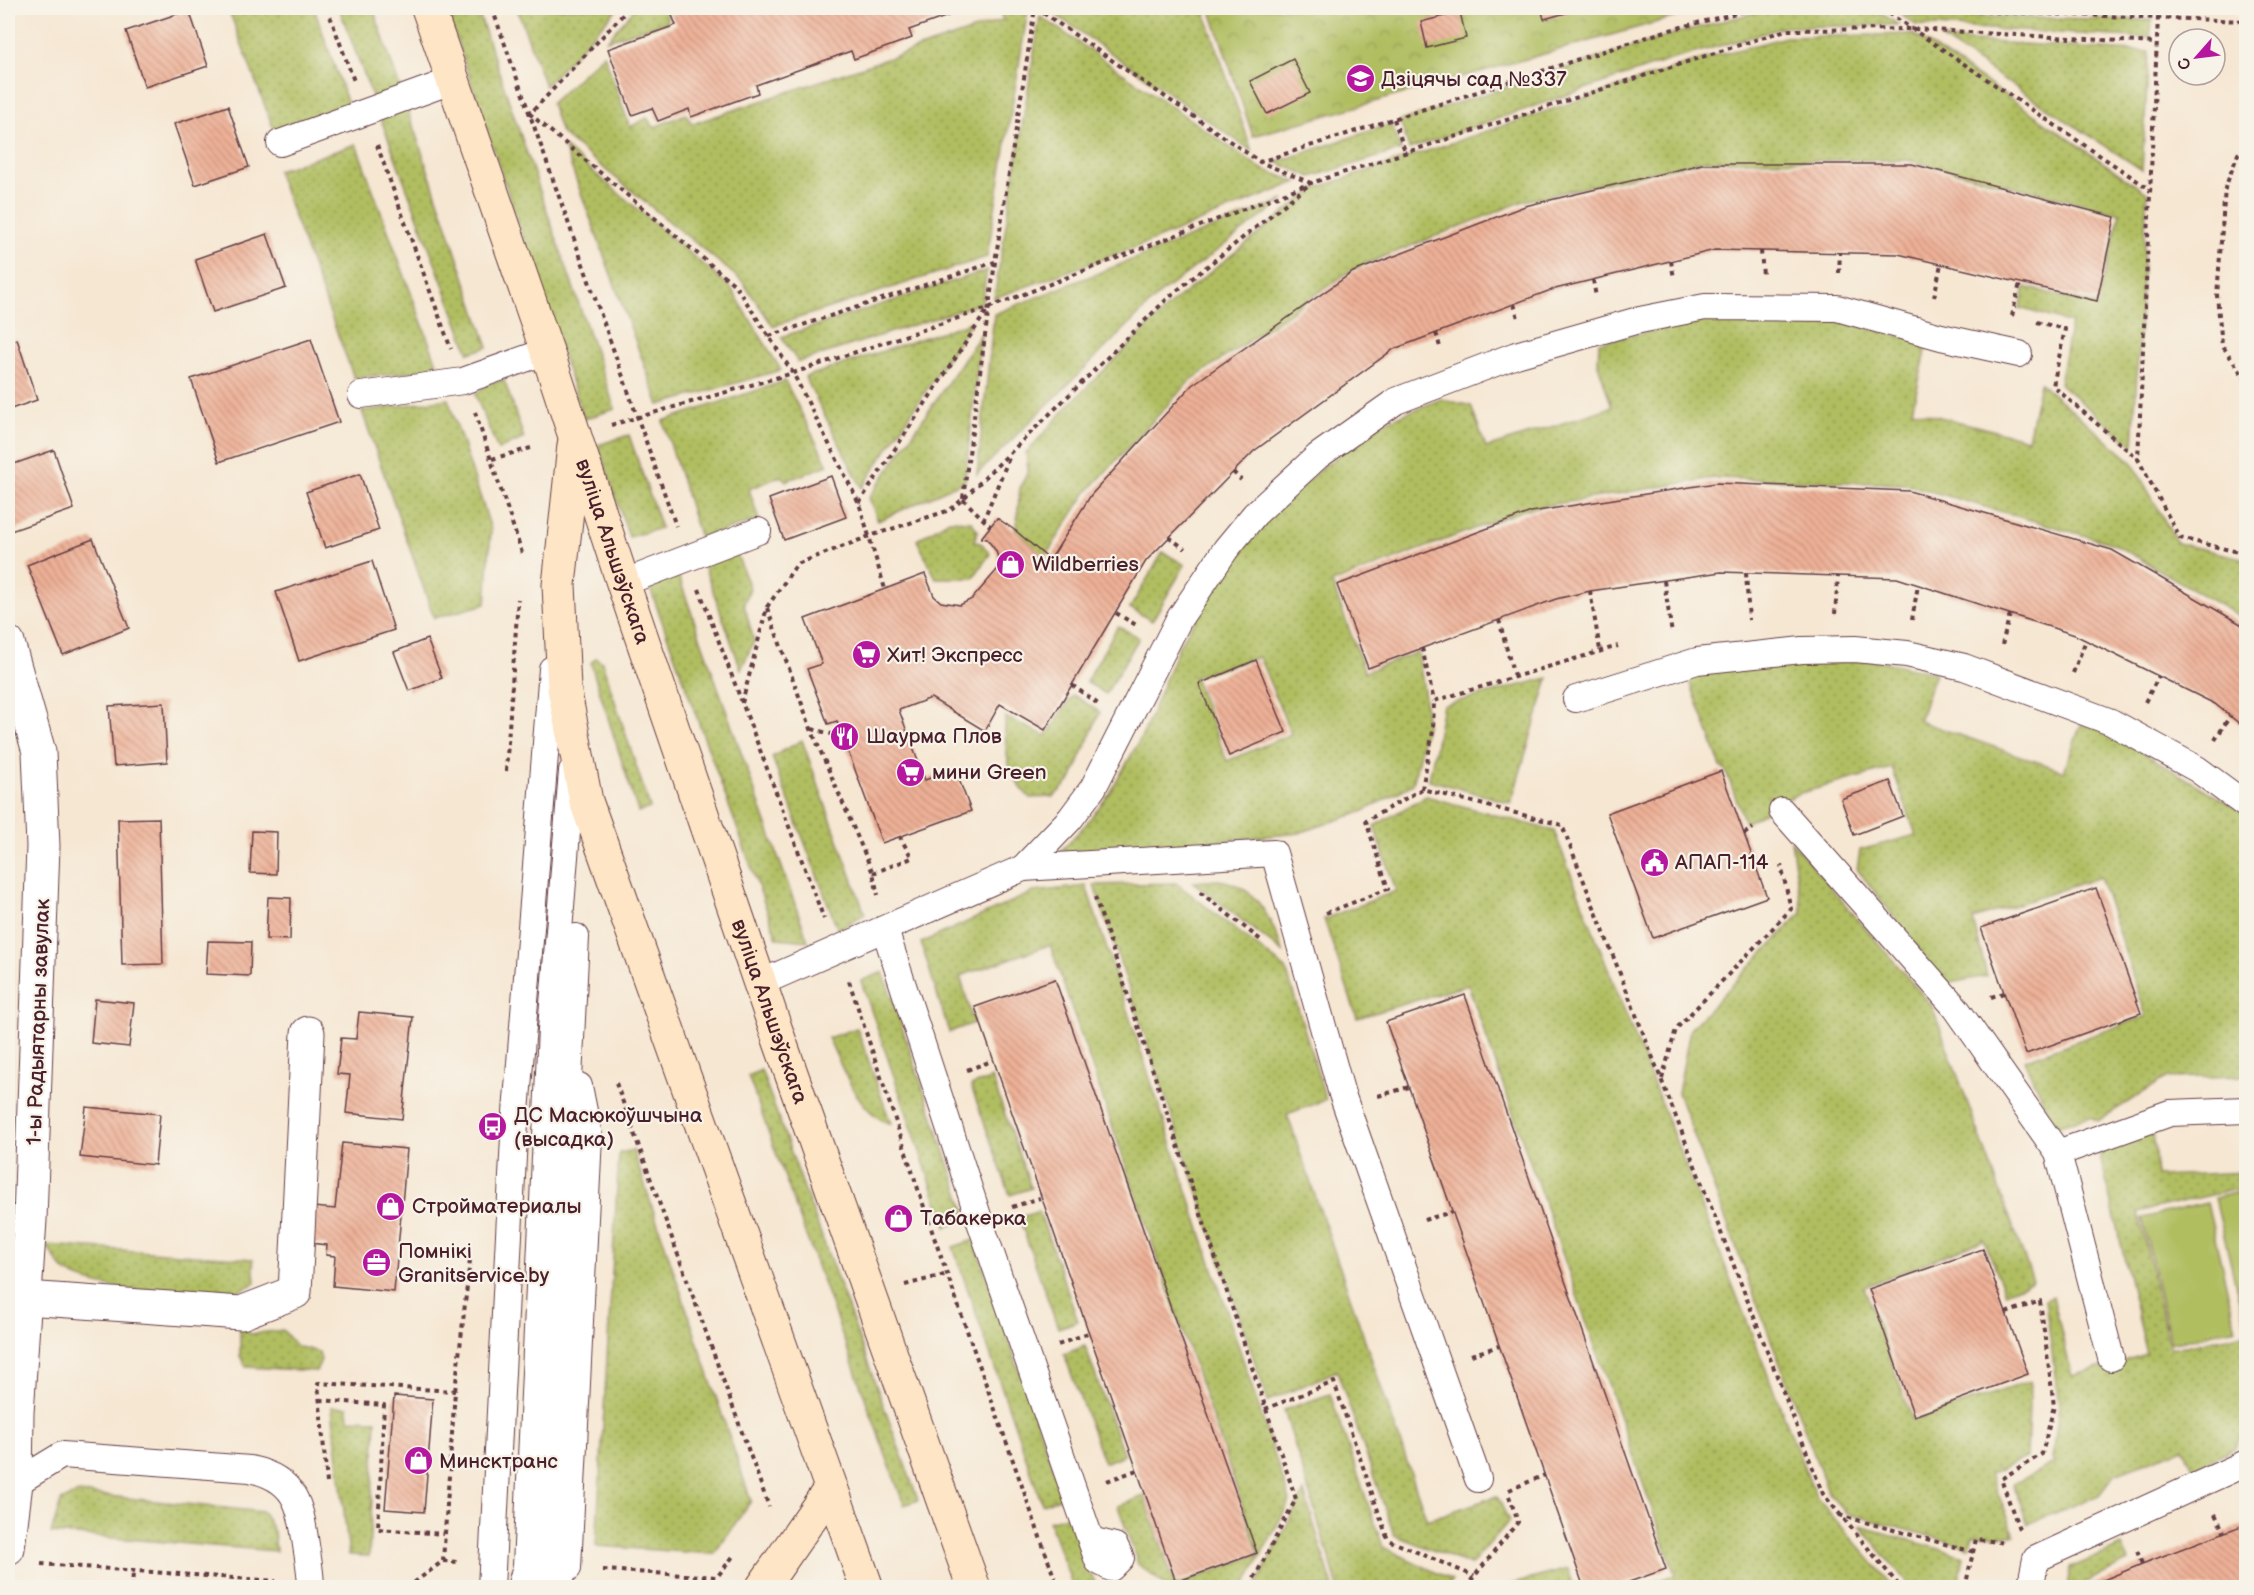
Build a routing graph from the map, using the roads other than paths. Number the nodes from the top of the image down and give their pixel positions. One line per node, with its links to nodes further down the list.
1 (428, 8): 2 (main road, вуліца Альшэўскага)
2 (454, 80): 3 (lane); 4 (main road, вуліца Альшэўскага)
3 (279, 143)
4 (547, 351): 6 (lane); 7 (main road, вуліца Альшэўскага)
5 (2019, 354): 18 (lane)
6 (361, 395)
7 (575, 435): 9 (main road, вуліца Альшэўскага); 10 (main road, вуліца Альшэўскага)
8 (758, 531): 9 (lane)
9 (623, 583): 20 (main road, вуліца Альшэўскага)
10 (559, 585): 12 (main road, вуліца Альшэўскага); 33 (lane)
11 (8, 643): 24 (street, 1-ы Радыятарны завулак)
12 (564, 688): 14 (main road, вуліца Альшэўскага); 34 (lane)
13 (1576, 699): 16 (lane)
14 (575, 738): 15 (main road, вуліца Альшэўскага); 35 (lane)
15 (581, 774): 29 (main road, вуліца Альшэўскага); 36 (lane)
16 (2247, 805)
17 (1782, 811): 23 (lane)
18 (1023, 868): 19 (lane); 27 (lane)
19 (885, 930): 20 (lane); 30 (lane)
20 (760, 983): 39 (main road, вуліца Альшэўскага)
21 (308, 1033): 24 (street)
22 (2247, 1110): 23 (lane)
23 (2058, 1153): 25 (lane)
24 (26, 1298): 28 (street, 1-ы Радыятарны завулак)
25 (2111, 1358)
26 (2247, 1463): 40 (lane)
27 (1479, 1479)
28 (16, 1483): 31 (street, 1-ы Радыятарны завулак); 32 (lane)
29 (831, 1488): 37 (main road); 38 (main road, вуліца Альшэўскага)
30 (1091, 1540)
31 (19, 1556)
32 (311, 1585)
33 (491, 1587)
34 (504, 1587)
35 (520, 1587)
36 (542, 1587)
37 (762, 1587)
38 (867, 1587)
39 (974, 1587)
40 (2030, 1587)

